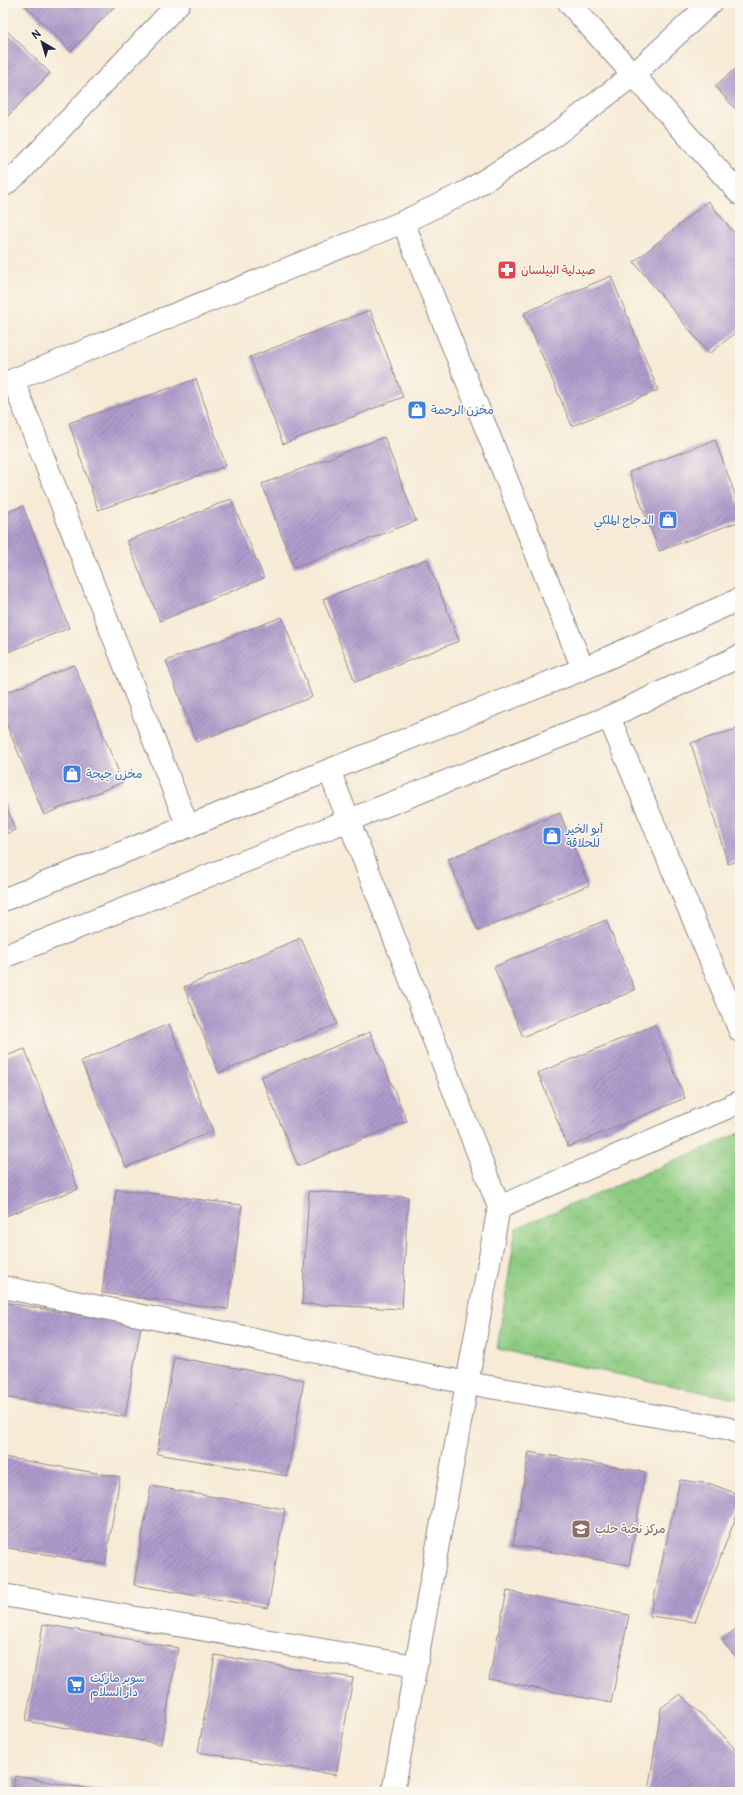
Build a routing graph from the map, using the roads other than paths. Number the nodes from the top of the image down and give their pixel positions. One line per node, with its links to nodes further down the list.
1 (179, 3): 5 (street)
2 (569, 3): 4 (street)
3 (711, 3): 4 (street)
4 (633, 74): 6 (street); 7 (street)
5 (3, 186)
6 (740, 194)
7 (403, 222): 8 (street); 11 (street)
8 (8, 382): 15 (street)
9 (740, 599): 11 (street)
10 (740, 656): 12 (street)
11 (583, 669): 13 (street)
12 (609, 717): 14 (street); 18 (street)
13 (329, 770): 14 (street); 15 (street)
14 (348, 820): 17 (street); 20 (street)
15 (188, 826): 16 (street)
16 (3, 900)
17 (3, 957)
18 (740, 1031)
19 (740, 1102): 20 (street)
20 (499, 1207): 22 (street)
21 (3, 1287): 22 (street)
22 (467, 1383): 23 (street); 25 (street)
23 (740, 1433)
24 (3, 1595): 25 (street)
25 (415, 1666): 26 (street)
26 (393, 1792)

